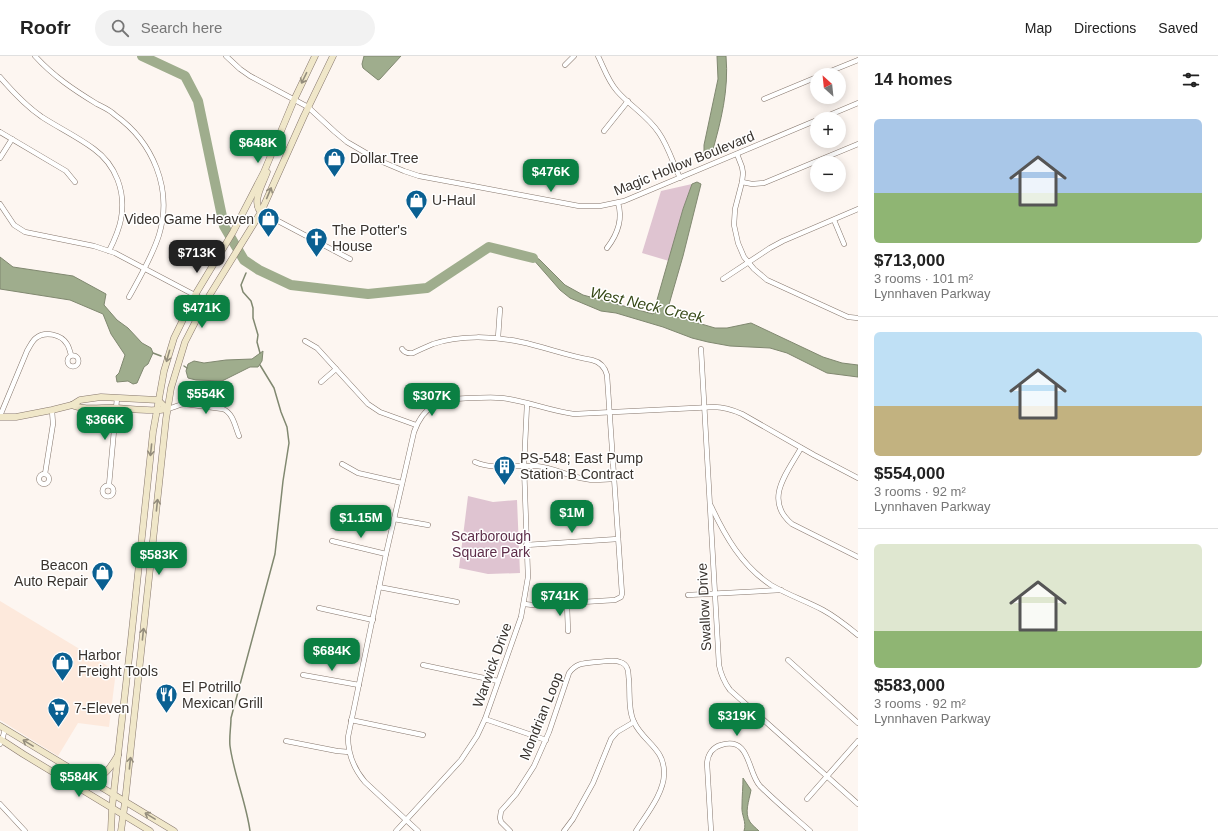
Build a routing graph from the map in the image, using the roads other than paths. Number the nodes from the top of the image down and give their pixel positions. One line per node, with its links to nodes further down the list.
1 (35, 56): 39 (street)
2 (226, 56): 13 (street, Magic Hollow Boulevard)
3 (315, 56): 13 (main road, one-way to 13)
4 (333, 56): 16 (main road)
5 (574, 56): 8 (street)
6 (598, 56): 14 (street)
7 (858, 60): 9 (street)
8 (565, 65)
9 (838, 68)
10 (0, 77): 36 (street)
11 (810, 80): 12 (street)
12 (764, 99)
13 (294, 100): 16 (street, Magic Hollow Boulevard); 25 (main road)
14 (628, 101): 19 (street); 26 (street)
15 (858, 103): 17 (street)
16 (308, 107): 29 (street, Magic Hollow Boulevard); 32 (main road, one-way to 16)
17 (837, 112)
18 (810, 123): 23 (street, Magic Hollow Boulevard)
19 (604, 131)
20 (0, 132): 21 (street)
21 (12, 139): 24 (street); 27 (street)
22 (858, 144): 28 (street)
23 (737, 154): 26 (street, Magic Hollow Boulevard); 28 (street)
24 (0, 158)
25 (269, 161): 32 (main road); 41 (main road)
26 (680, 178): 29 (street, Magic Hollow Boulevard)
27 (75, 182)
28 (742, 182): 38 (street)
29 (618, 203): 35 (street)
30 (0, 204): 36 (street)
31 (858, 210): 33 (street)
32 (261, 212): 37 (street); 43 (main road)
33 (834, 220): 34 (street); 38 (street)
34 (844, 244)
35 (606, 248)
36 (109, 251): 39 (street)
37 (350, 259)
38 (748, 262): 40 (street); 45 (street)
39 (145, 269): 41 (street); 42 (street)
40 (723, 279)
41 (195, 295): 43 (street); 54 (main road, one-way to 54)
42 (129, 297)
43 (206, 301): 59 (main road)
44 (500, 309): 46 (street)
45 (858, 318)
46 (498, 338): 48 (street); 62 (street)
47 (305, 341): 51 (street)
48 (402, 349)
49 (701, 349): 58 (street, Swallow Drive)
50 (71, 355): 63 (street)
51 (336, 369): 52 (street); 64 (street)
52 (321, 382)
53 (117, 398): 54 (main road); 56 (main road); 57 (street)
54 (158, 400): 59 (main road); 61 (main road)
55 (526, 404): 62 (street); 64 (street); 69 (street, Warwick Drive)
56 (72, 405): 57 (main road); 60 (main road)
57 (116, 408): 61 (main road); 74 (street)
58 (704, 408): 62 (street); 66 (street); 75 (street, Swallow Drive)
59 (167, 409): 61 (main road); 65 (street); 115 (main road, one-way to 59)
60 (52, 410): 63 (main road); 70 (street)
61 (156, 411): 110 (main road, one-way to 110)
62 (610, 412): 71 (street)
63 (0, 416)
64 (416, 426): 73 (street)
65 (239, 436)
66 (801, 448): 72 (street); 82 (street)
67 (475, 462): 69 (street)
68 (342, 464): 73 (street)
69 (524, 466): 71 (street); 80 (street, Warwick Drive)
70 (45, 474)
71 (614, 478): 78 (street)
72 (858, 478)
73 (402, 483): 76 (street)
74 (109, 485)
75 (710, 502): 84 (street); 85 (street, Swallow Drive)
76 (394, 519): 77 (street); 81 (street)
77 (428, 525)
78 (618, 538): 80 (street); 88 (street)
79 (332, 541): 81 (street)
80 (526, 545): 89 (street, Warwick Drive)
81 (386, 554): 83 (street)
82 (858, 557)
83 (379, 587): 87 (street); 91 (street)
84 (781, 590): 85 (street); 93 (street)
85 (714, 594): 86 (street); 111 (street, Swallow Drive)
86 (688, 595)
87 (457, 602)
88 (568, 603): 89 (street); 92 (street)
89 (524, 604): 97 (street, Warwick Drive)
90 (319, 608): 91 (street)
91 (373, 620): 98 (street)
92 (568, 631)
93 (858, 635)
94 (788, 660): 102 (street)
95 (424, 665): 97 (street)
96 (303, 675): 98 (street)
97 (498, 681): 99 (street, Warwick Drive)
98 (359, 685): 100 (street)
99 (485, 719): 105 (street); 120 (street, Warwick Drive)
100 (351, 720): 104 (street); 109 (street)
101 (634, 722): 105 (street, Mondrian Loop); 129 (street); 130 (street, Mondrian Loop)
102 (858, 723)
103 (2, 729): 106 (street); 112 (main road, one-way to 103)
104 (423, 735)
105 (546, 740): 128 (street, Mondrian Loop)
106 (1, 741): 118 (main road)
107 (286, 741): 109 (street)
108 (858, 741): 111 (street)
109 (349, 752): 120 (street)
110 (119, 754): 112 (main road); 113 (main road)
111 (826, 776): 114 (street); 117 (street, Swallow Drive)
112 (85, 778): 113 (main road)
113 (114, 795): 115 (main road); 118 (main road)
114 (807, 798)
115 (126, 802): 119 (main road); 125 (main road, one-way to 115)
116 (0, 804): 121 (street)
117 (858, 804)
118 (112, 808): 119 (main road); 122 (main road)
119 (123, 815): 123 (main road); 124 (main road)
120 (406, 820): 126 (street, Warwick Drive); 127 (street)
121 (25, 831)
122 (111, 831)
123 (120, 831)
124 (150, 831)
125 (174, 831)
126 (396, 831)
127 (418, 831)
128 (510, 831)
129 (564, 831)
130 (636, 831)
131 (711, 831): 132 (street)
132 (810, 831)

